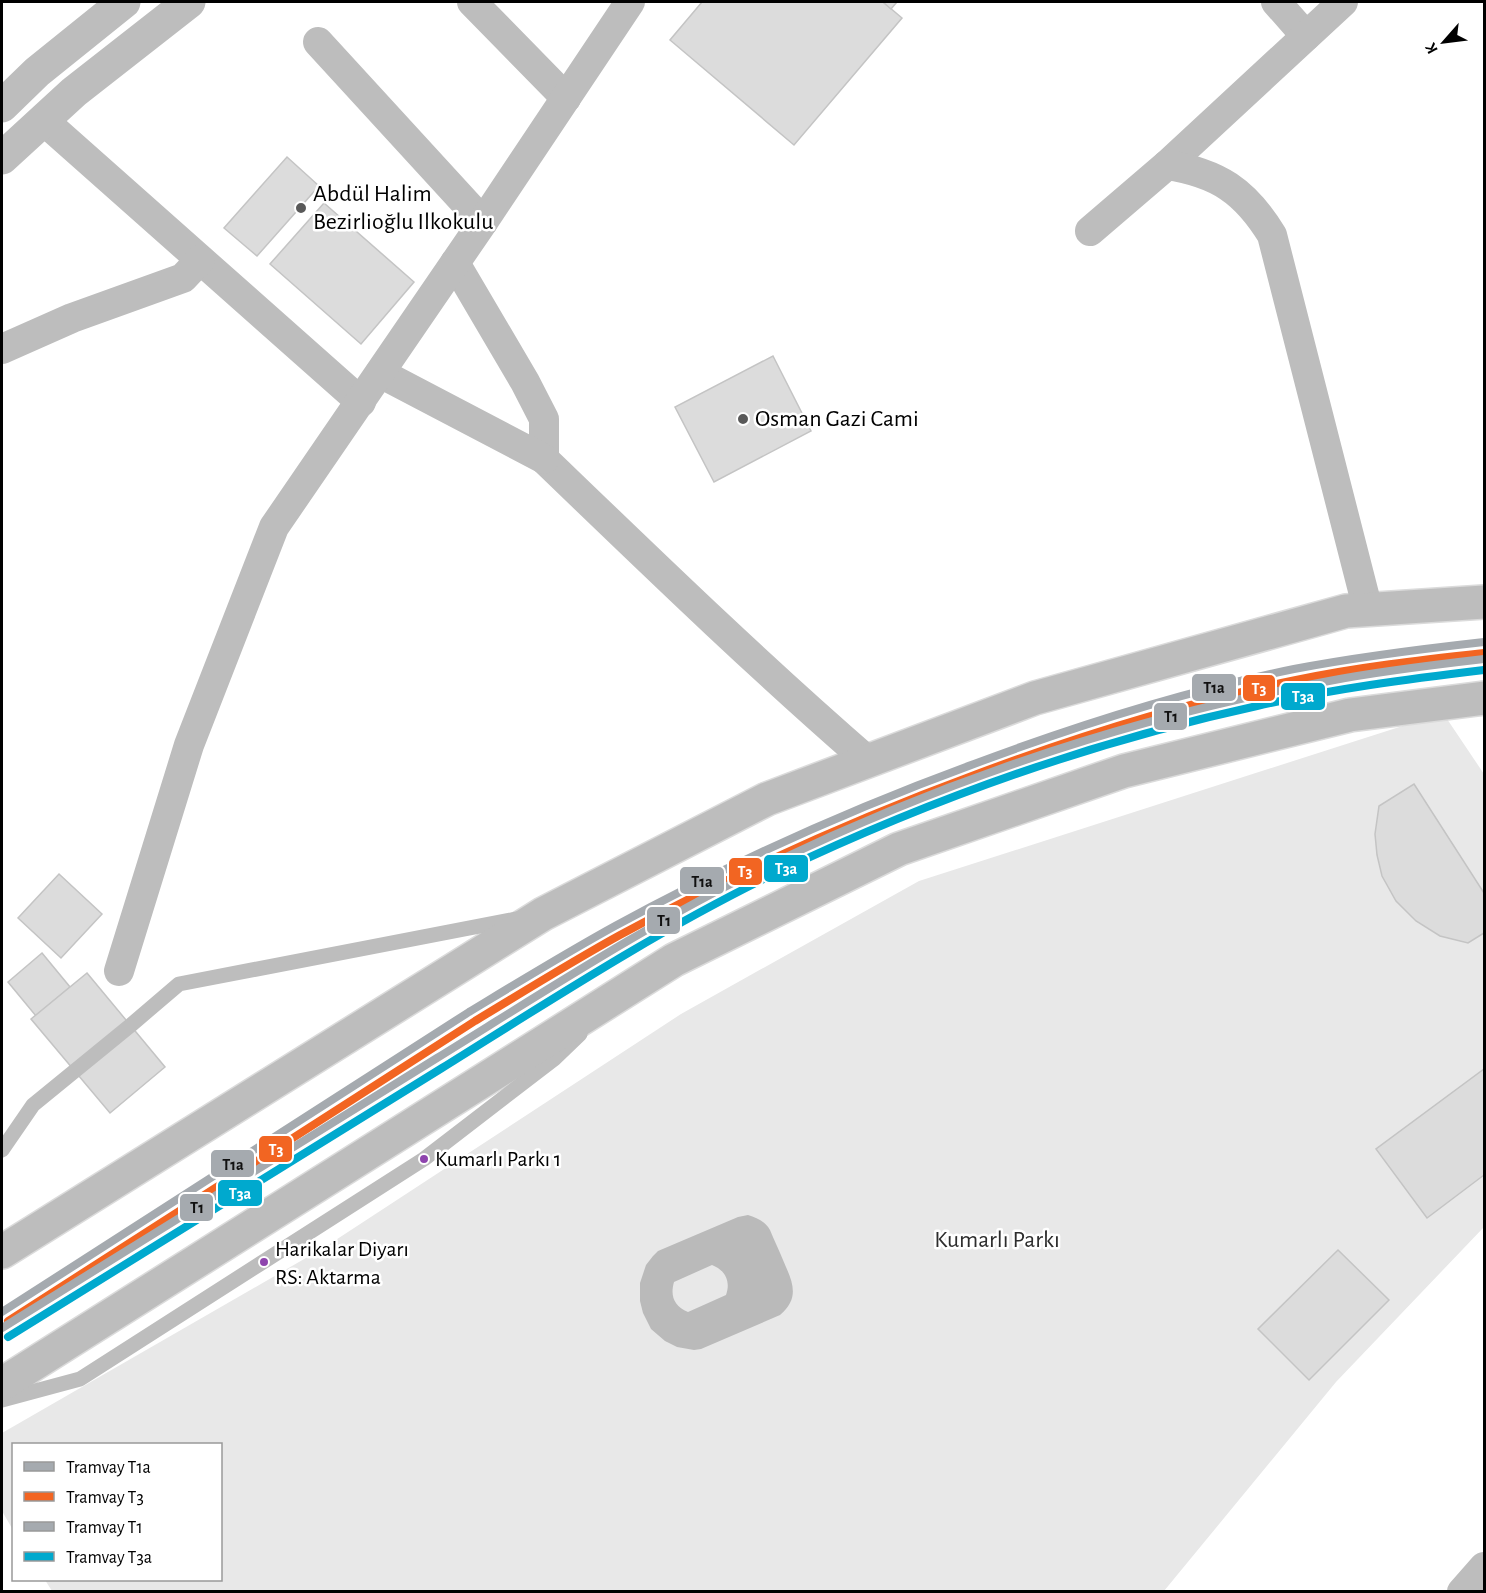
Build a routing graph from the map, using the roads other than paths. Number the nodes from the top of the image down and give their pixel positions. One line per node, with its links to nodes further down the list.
1 (124, 2): 10 (main road)
2 (189, 2): 11 (main road)
3 (472, 2): 9 (street)
4 (630, 2): 9 (street)
5 (1276, 2): 7 (street)
6 (1343, 2): 7 (street)
7 (1306, 36): 13 (street)
8 (318, 42): 14 (street)
9 (566, 98): 14 (street)
10 (2, 106)
11 (43, 120): 12 (main road); 16 (street)
12 (2, 158)
13 (1167, 165): 15 (street); 23 (street)
14 (483, 222): 17 (street)
15 (1090, 231)
16 (200, 260): 18 (street); 20 (street)
17 (455, 263): 19 (street); 21 (street)
18 (2, 349)
19 (380, 373): 20 (street); 21 (street)
20 (361, 402): 27 (street)
21 (544, 459): 25 (street)
22 (1485, 602): 23 (main road)
23 (1368, 610): 25 (main road)
24 (1485, 698): 28 (main road)
25 (868, 761): 26 (main road)
26 (543, 914): 29 (lane); 30 (main road)
27 (119, 971)
28 (625, 990): 31 (main road); 32 (lane)
29 (2, 1150)
30 (2, 1252)
31 (2, 1384)
32 (2, 1400)
33 (1485, 1567): 34 (street)
34 (1462, 1592)

